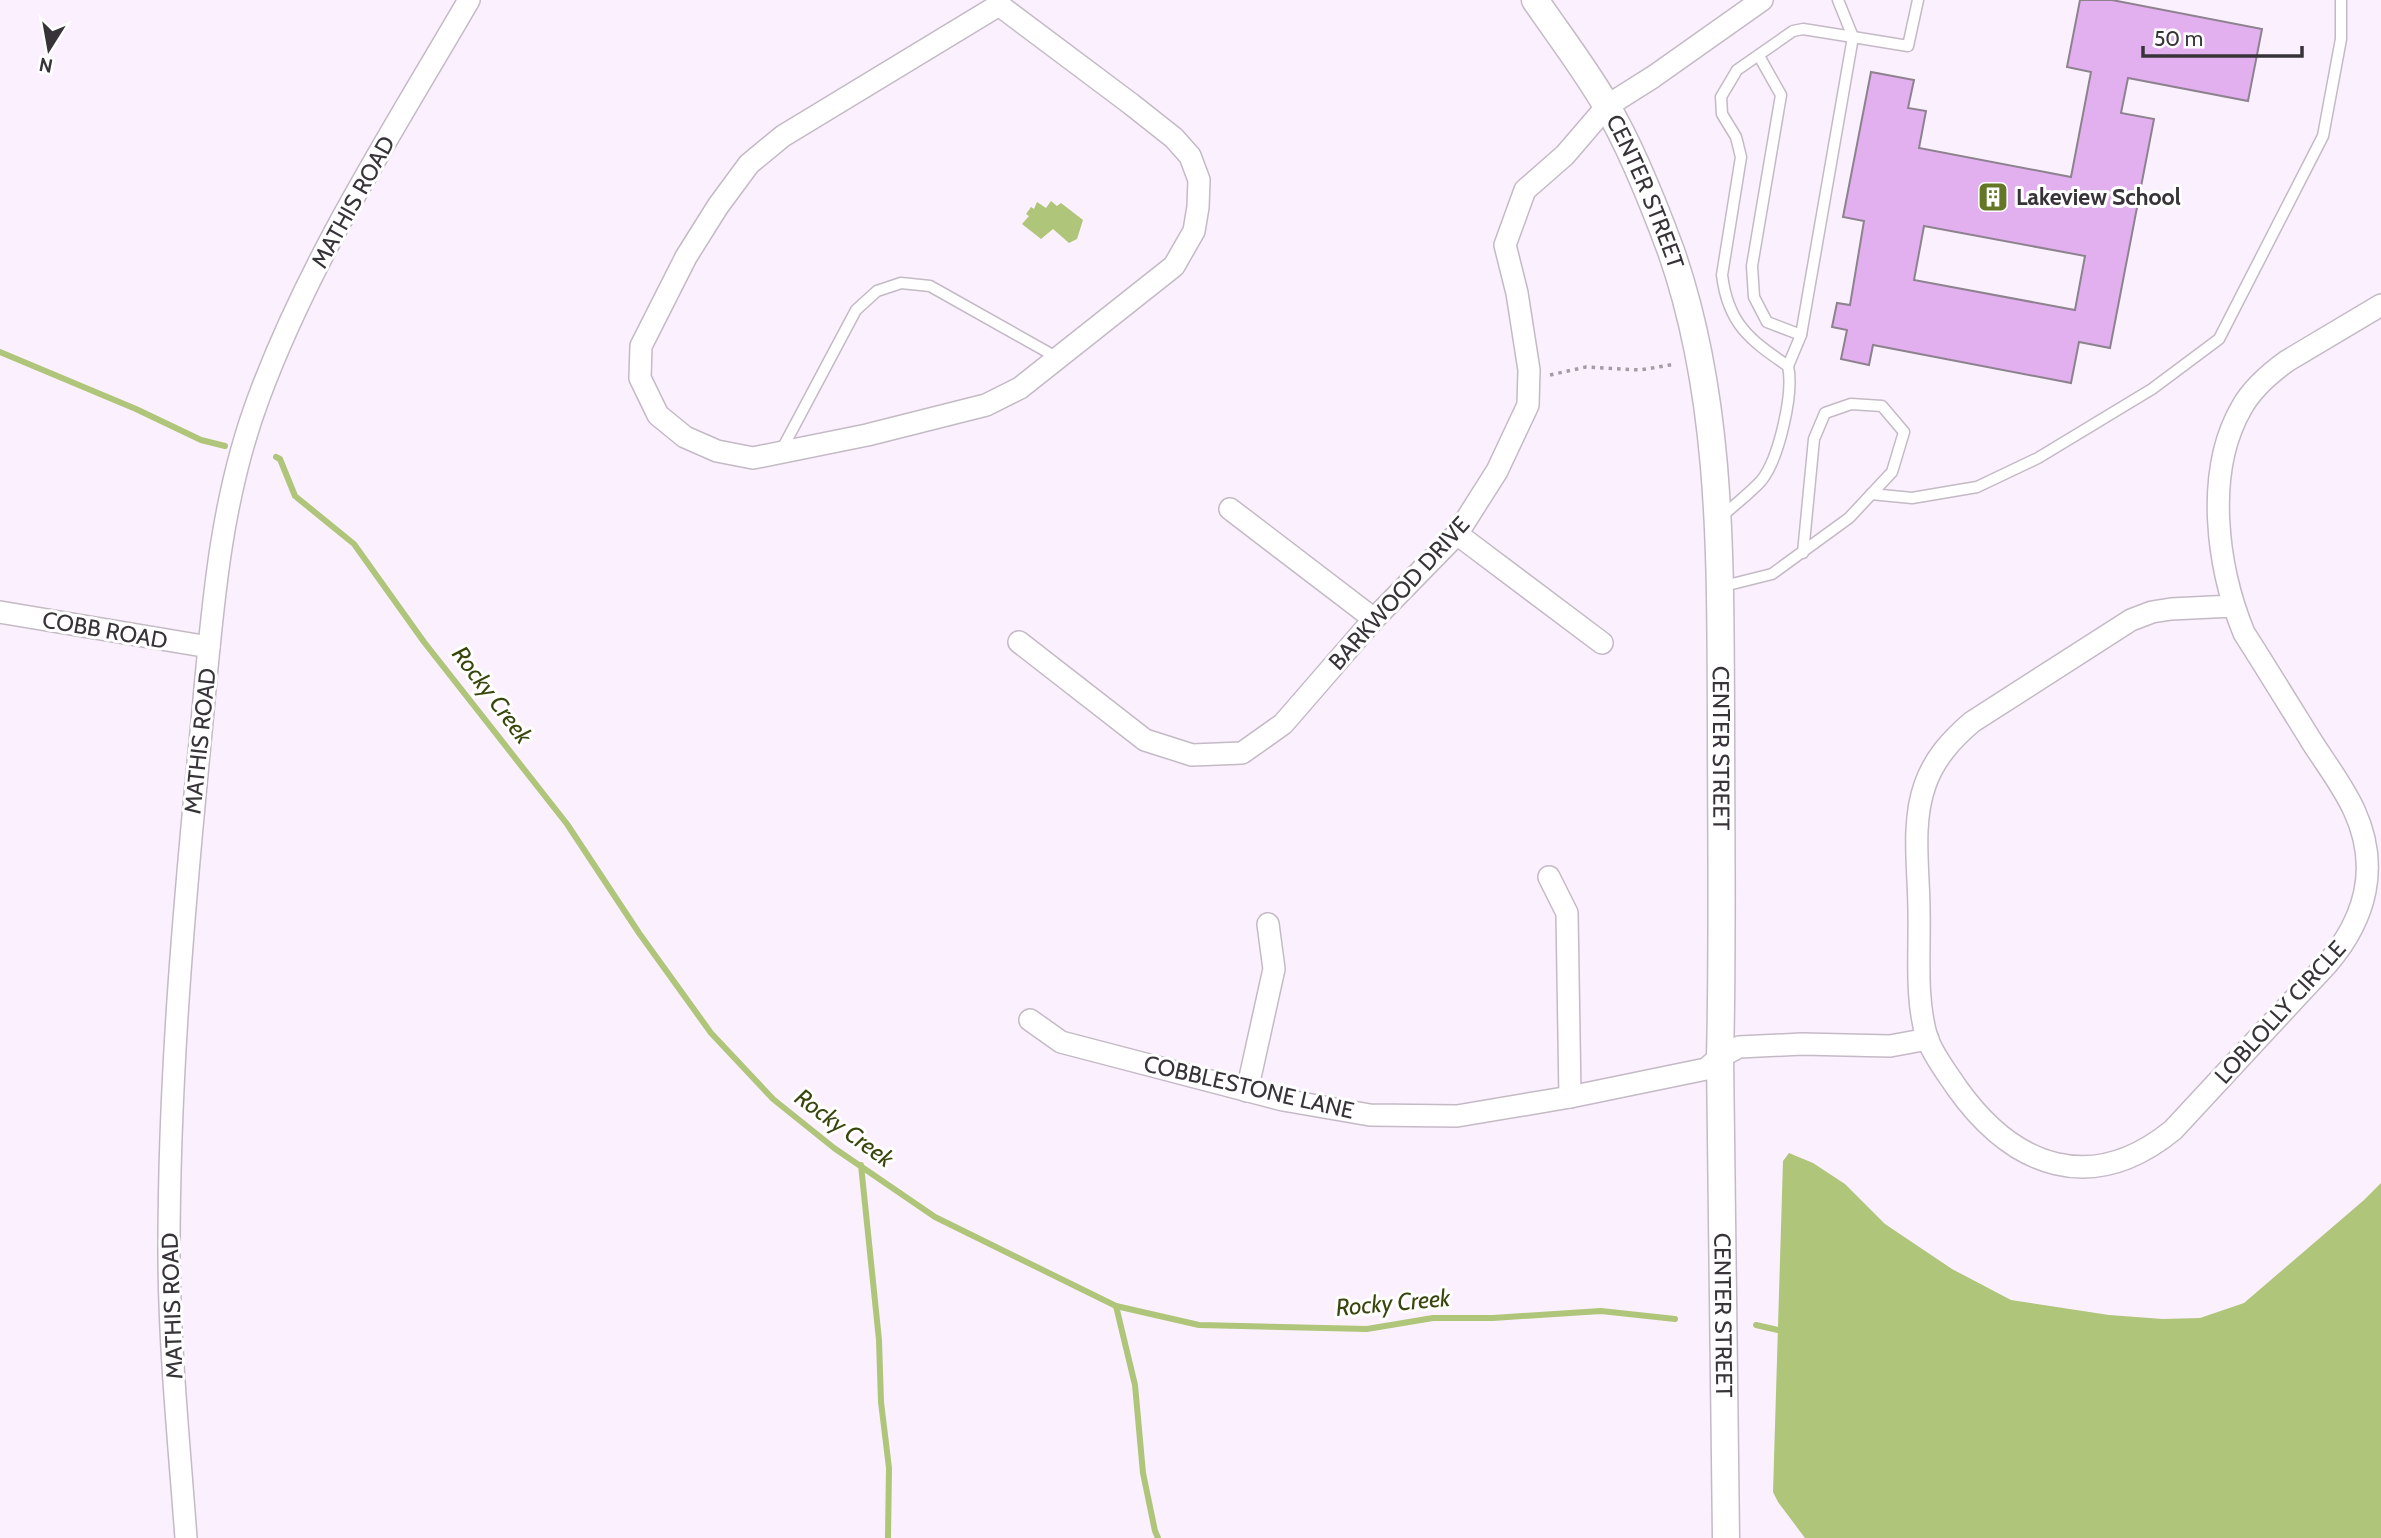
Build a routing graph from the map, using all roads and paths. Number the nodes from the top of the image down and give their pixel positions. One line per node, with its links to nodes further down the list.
1 (468, 0): 29 (street, MATHIS ROAD)
2 (1535, 0): 10 (street, CENTER STREET)
3 (1762, 0): 10 (street, BARKWOOD DRIVE)
4 (1838, 0): 8 (lane)
5 (1918, 0): 8 (lane)
6 (2341, 0): 18 (lane)
7 (995, 3): 13 (street); 17 (street)
8 (1853, 37): 9 (lane); 12 (lane)
9 (1759, 56): 12 (lane); 15 (lane)
10 (1607, 106): 16 (street, BARKWOOD DRIVE); 20 (street, CENTER STREET)
11 (2381, 305): 24 (street, LOBLOLLY CIRCLE)
12 (1801, 335): 15 (lane)
13 (1058, 358): 17 (street); 17 (lane)
14 (1676, 364): 16 (path)
15 (1788, 366): 20 (lane)
16 (1528, 379): 21 (street, BARKWOOD DRIVE)
17 (779, 454)
18 (1871, 494): 22 (lane); 22 (lane)
19 (1230, 509): 26 (street)
20 (1718, 520): 23 (street, CENTER STREET)
21 (1457, 534): 26 (street, BARKWOOD DRIVE); 28 (street)
22 (1802, 553): 23 (lane)
23 (1720, 587): 34 (street, CENTER STREET)
24 (2233, 606): 33 (street, LOBLOLLY CIRCLE); 33 (street, LOBLOLLY CIRCLE)
25 (0, 612): 29 (street, COBB ROAD)
26 (1374, 619): 27 (street, BARKWOOD DRIVE)
27 (1019, 642)
28 (1602, 643)
29 (209, 647): 37 (street, MATHIS ROAD)
30 (1549, 877): 36 (street)
31 (1268, 924): 35 (street)
32 (1030, 1020): 35 (street, COBBLESTONE LANE)
33 (1927, 1039): 34 (street)
34 (1720, 1057): 36 (street, COBBLESTONE LANE); 38 (street, CENTER STREET)
35 (1247, 1091): 36 (street, COBBLESTONE LANE)
36 (1570, 1097)
37 (186, 1538)
38 (1726, 1538)

